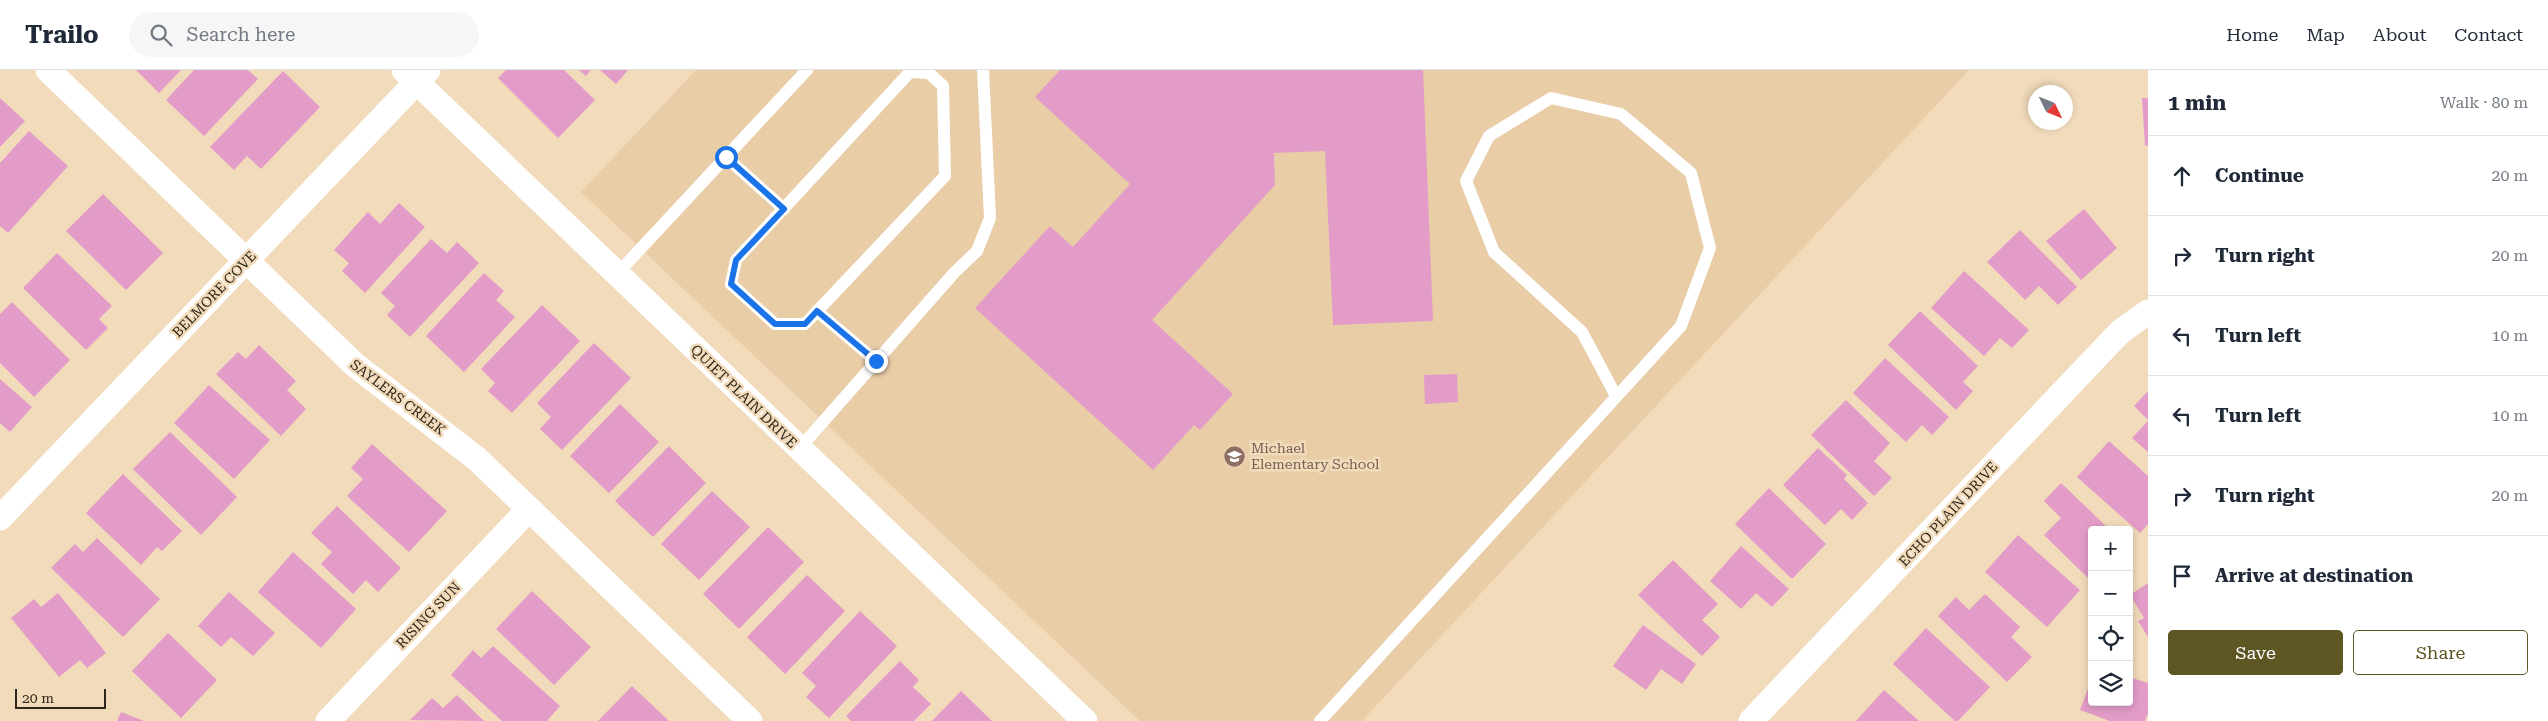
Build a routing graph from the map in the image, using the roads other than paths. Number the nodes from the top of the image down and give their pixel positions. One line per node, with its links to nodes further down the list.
1 (48, 70): 7 (street, SAYLERS CREEK)
2 (807, 70): 5 (lane)
3 (983, 70): 11 (lane)
4 (416, 74): 7 (street, BELMORE COVE); 8 (street, QUIET PLAIN DRIVE)
5 (726, 157): 6 (lane); 8 (lane)
6 (784, 209): 9 (lane); 9 (lane)
7 (246, 260): 14 (street, SAYLERS CREEK); 15 (street, BELMORE COVE)
8 (616, 275): 13 (street, QUIET PLAIN DRIVE)
9 (817, 311): 11 (lane)
10 (2148, 312): 20 (street, ECHO PLAIN DRIVE)
11 (876, 361): 13 (lane)
12 (1616, 396): 12 (lane); 19 (lane)
13 (799, 449): 18 (street, QUIET PLAIN DRIVE)
14 (529, 509): 16 (street, RISING SUN); 17 (street, SAYLERS CREEK)
15 (0, 518)
16 (328, 721)
17 (750, 721)
18 (1085, 721)
19 (1320, 721)
20 (1751, 721)

